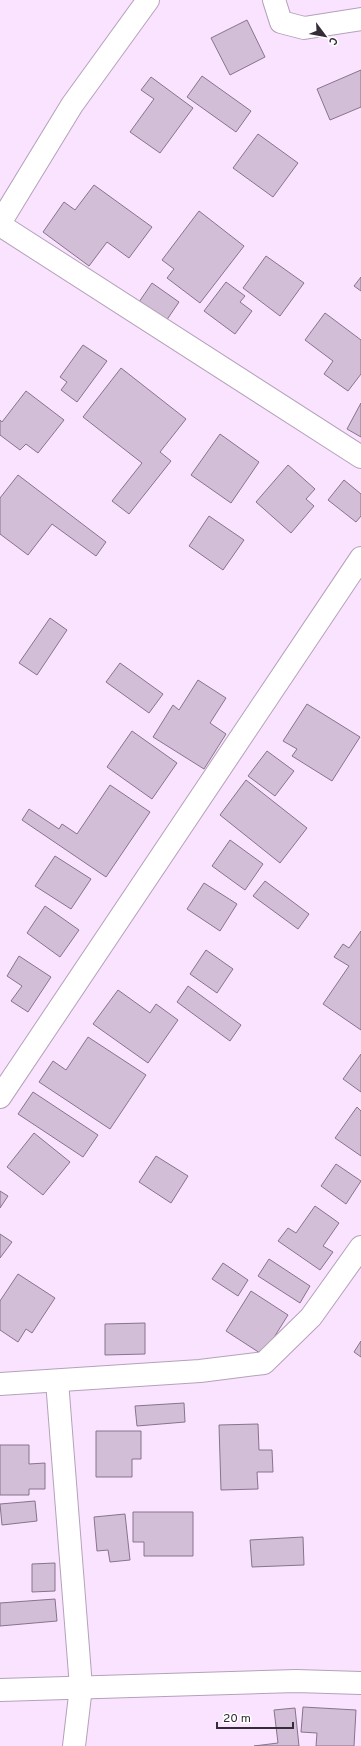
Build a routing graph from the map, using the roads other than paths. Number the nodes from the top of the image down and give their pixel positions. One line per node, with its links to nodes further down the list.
1 (148, 0): 4 (street)
2 (274, 0): 3 (street)
3 (361, 19)
4 (0, 224): 5 (street)
5 (361, 457)
6 (361, 558): 7 (street)
7 (0, 1097)
8 (361, 1247): 9 (street)
9 (57, 1381): 10 (street); 12 (street)
10 (0, 1384)
11 (361, 1683): 12 (street)
12 (80, 1687): 13 (street); 14 (street)
13 (0, 1690)
14 (74, 1746)

